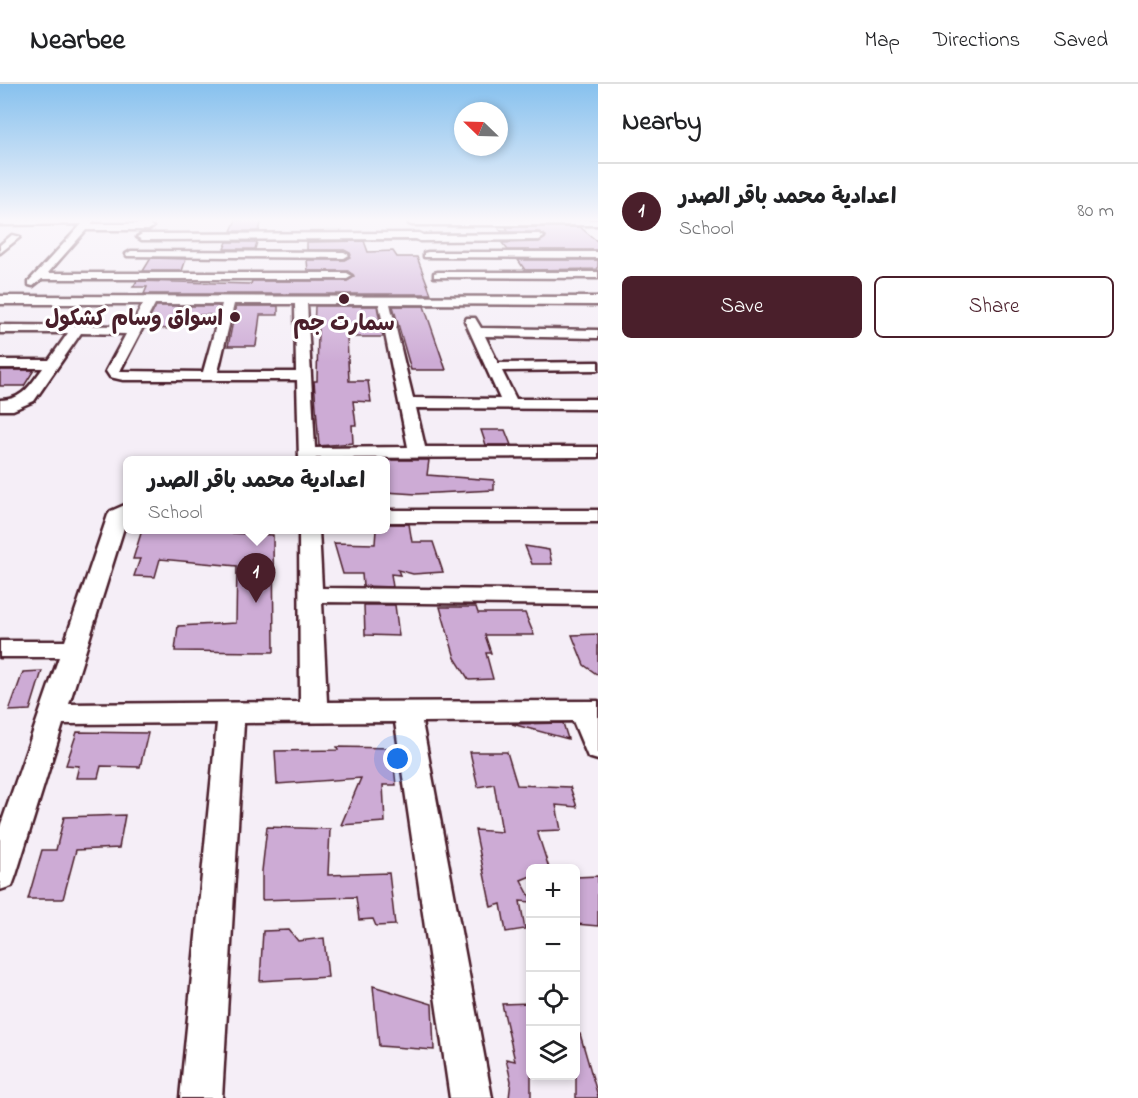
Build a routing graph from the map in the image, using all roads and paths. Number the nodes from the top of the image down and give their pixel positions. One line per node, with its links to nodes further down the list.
1 (47, 267): 6 (street)
2 (106, 267): 6 (street)
3 (139, 267): 7 (street)
4 (346, 267): 9 (street)
5 (435, 267): 10 (street)
6 (39, 276): 12 (street)
7 (197, 276): 9 (street); 14 (street)
8 (596, 278): 10 (street)
9 (349, 288): 17 (street); 18 (street)
10 (447, 290): 16 (street); 18 (street); 22 (street)
11 (0, 300): 12 (street)
12 (18, 300): 13 (street)
13 (152, 300): 14 (street); 21 (street)
14 (187, 300): 15 (street)
15 (229, 300): 17 (street); 29 (street)
16 (598, 301)
17 (301, 302): 28 (street)
18 (384, 302): 30 (street)
19 (0, 330): 20 (street)
20 (77, 330): 21 (street); 25 (street)
21 (134, 330): 29 (street)
22 (477, 332): 23 (street); 26 (street)
23 (598, 334)
24 (0, 364): 25 (street)
25 (53, 364): 33 (street)
26 (493, 366): 27 (street); 31 (street)
27 (598, 366)
28 (304, 376): 29 (street); 36 (street)
29 (208, 377)
30 (406, 403): 31 (street); 35 (street)
31 (510, 403): 32 (street)
32 (598, 404)
33 (0, 405)
34 (598, 452): 35 (street)
35 (418, 453): 37 (street)
36 (307, 456)
37 (335, 456)
38 (123, 512): 45 (street)
39 (390, 516): 40 (street)
40 (598, 516)
41 (309, 534): 42 (street)
42 (310, 594): 43 (street); 50 (street)
43 (598, 598)
44 (0, 649): 45 (street)
45 (75, 650): 48 (street)
46 (591, 711): 47 (street); 51 (street)
47 (407, 713): 50 (street); 54 (street)
48 (54, 714): 49 (street); 52 (street)
49 (231, 714): 50 (street); 53 (street)
50 (314, 714)
51 (598, 749)
52 (0, 875)
53 (201, 1098)
54 (471, 1098)

